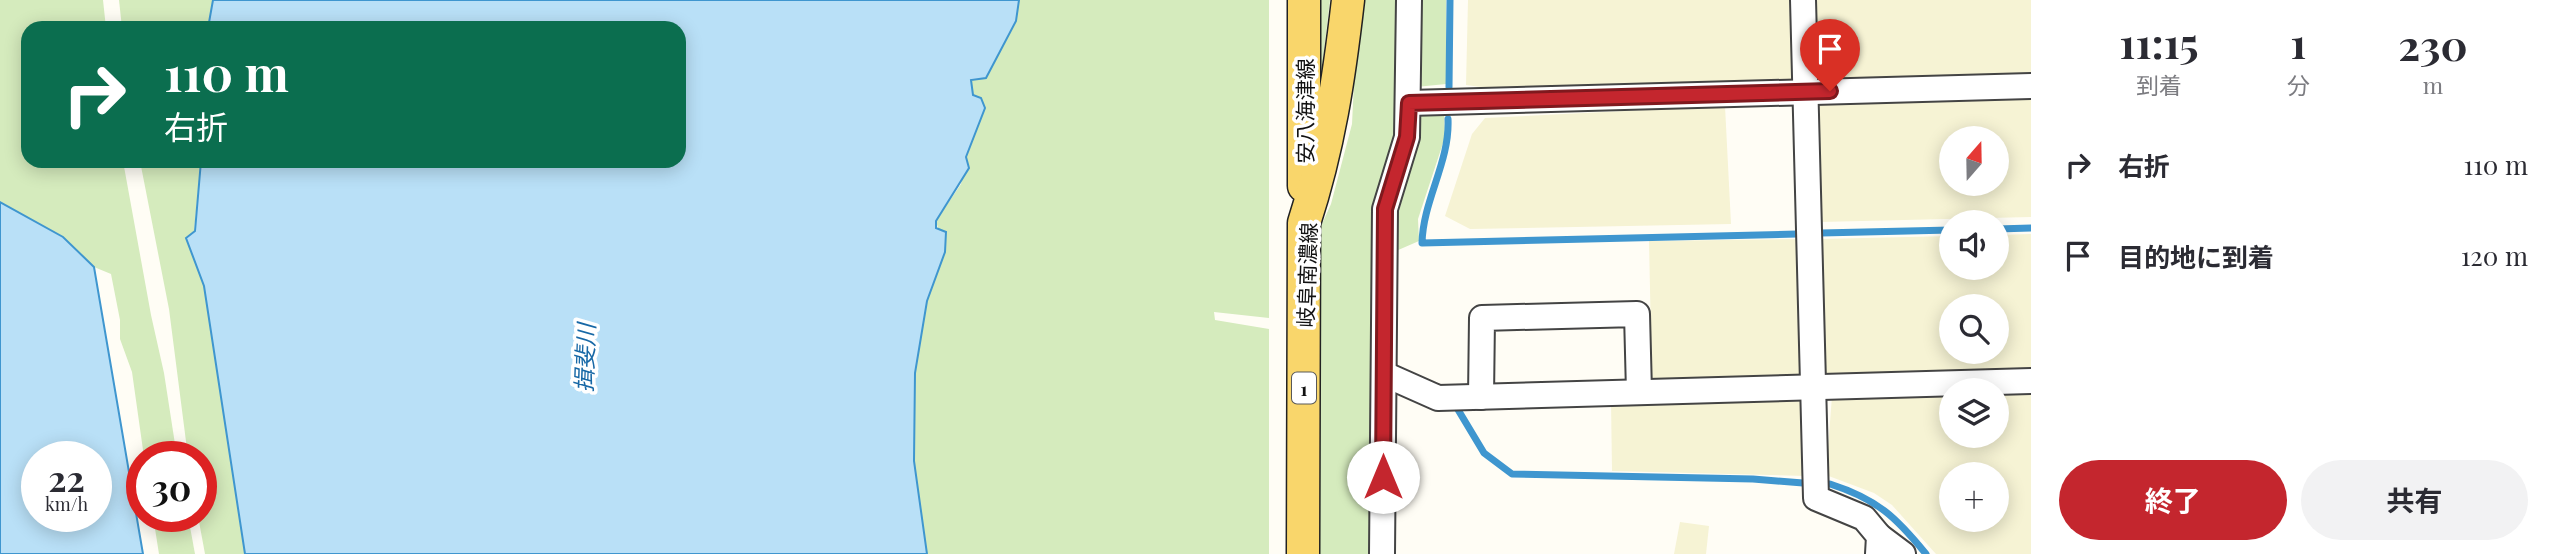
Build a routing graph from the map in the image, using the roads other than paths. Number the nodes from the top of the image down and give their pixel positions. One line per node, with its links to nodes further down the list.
1 (1304, 0): 8 (main road, 安八海津線)
2 (1348, 0): 8 (main road, 岐阜南濃線 / 1)
3 (1409, 0): 7 (street)
4 (1803, 0): 6 (street)
5 (2031, 86): 6 (street)
6 (1804, 92): 7 (street); 11 (street)
7 (1409, 103): 9 (street)
8 (1304, 223): 15 (main road, 岐阜南濃線 / 1)
9 (1384, 374): 13 (street); 16 (street)
10 (2031, 381): 11 (street)
11 (1813, 387): 12 (street); 14 (street)
12 (1639, 392): 13 (street); 13 (street)
13 (1480, 397)
14 (1878, 545): 17 (street)
15 (1303, 554)
16 (1382, 554)
17 (1903, 554)

